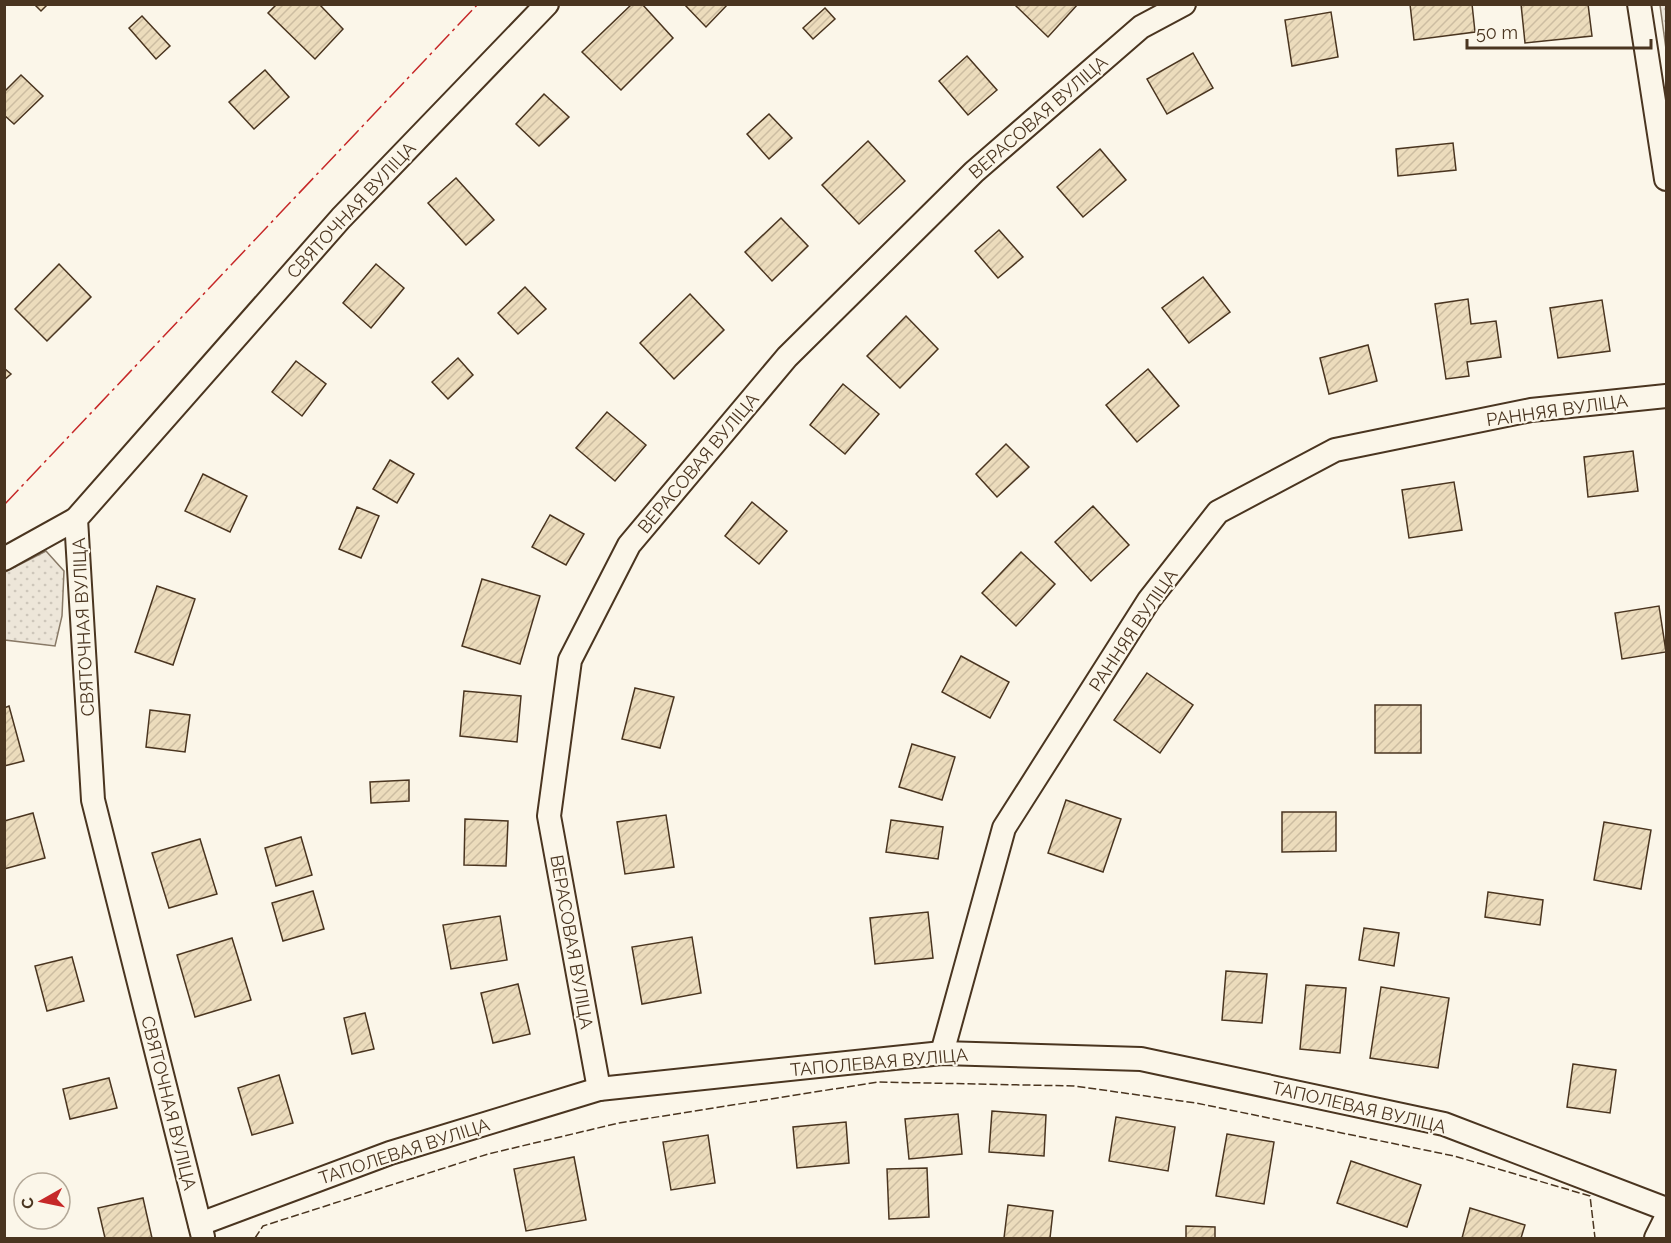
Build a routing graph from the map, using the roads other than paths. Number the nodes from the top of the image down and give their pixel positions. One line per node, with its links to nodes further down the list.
1 (547, 4): 6 (street, СВЯТОЧНАЯ ВУЛІЦА)
2 (1184, 4): 9 (street, ВЕРАСОВАЯ ВУЛІЦА)
3 (1639, 4): 4 (street)
4 (1666, 179)
5 (1666, 396): 8 (street, РАННЯЯ ВУЛІЦА)
6 (76, 519): 7 (street); 12 (street, СВЯТОЧНАЯ ВУЛІЦА)
7 (4, 559)
8 (942, 1053): 9 (street, ТАПОЛЕВАЯ ВУЛІЦА); 10 (street, ТАПОЛЕВАЯ ВУЛІЦА)
9 (599, 1089): 12 (street, ТАПОЛЕВАЯ ВУЛІЦА)
10 (1666, 1209)
11 (1666, 1218): 13 (street)
12 (202, 1231)
13 (1656, 1239)

